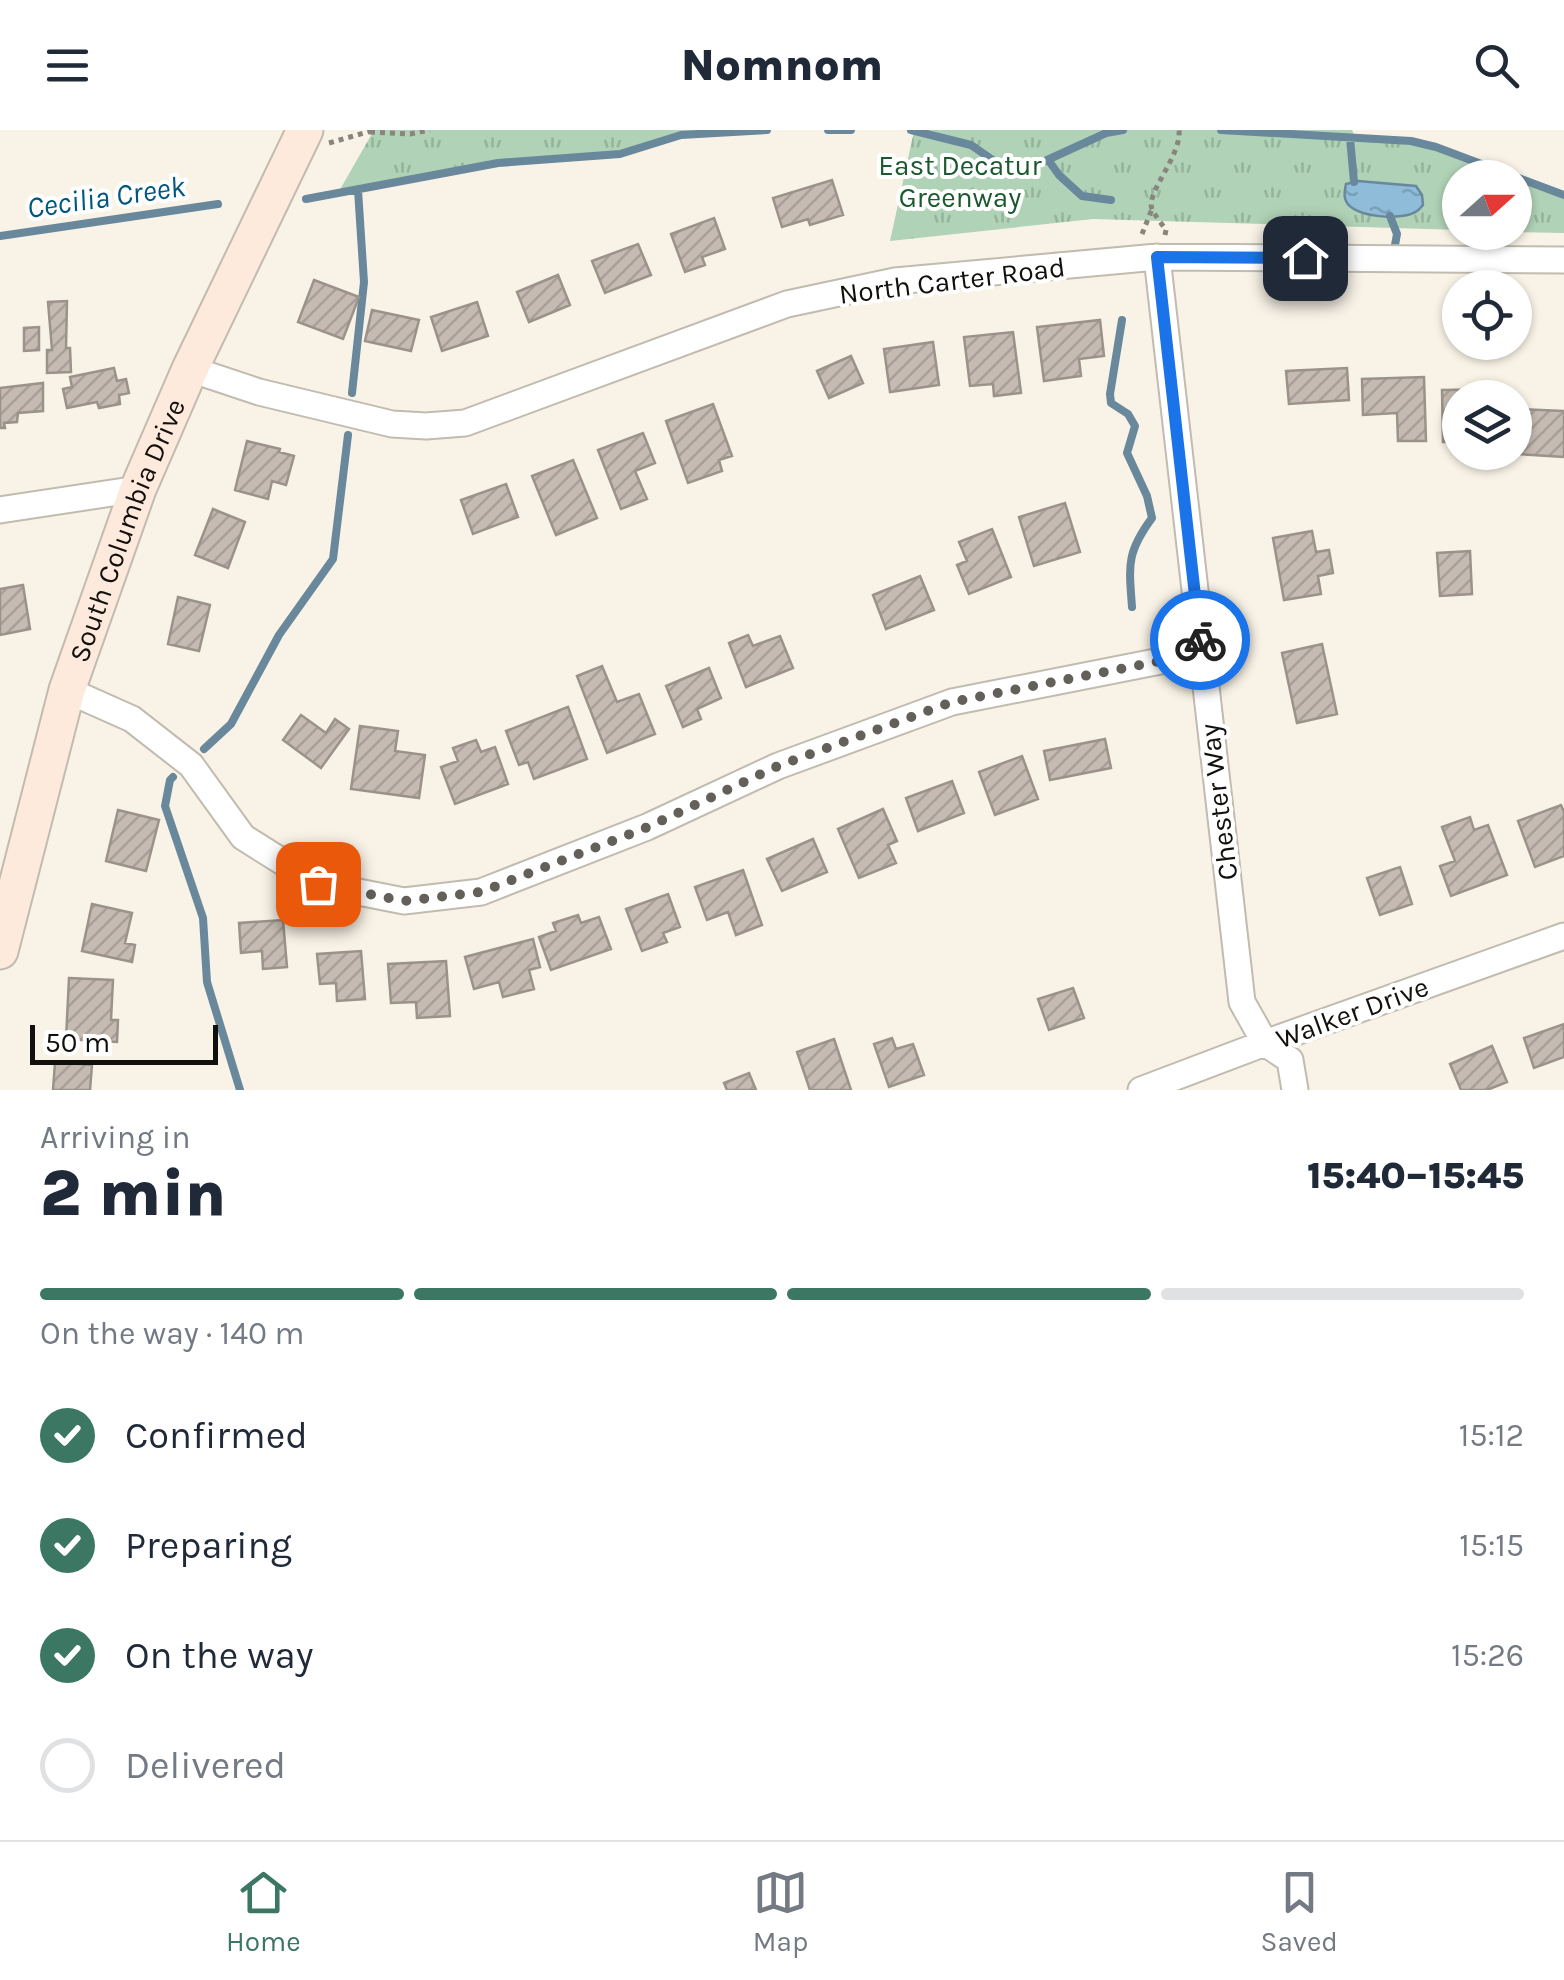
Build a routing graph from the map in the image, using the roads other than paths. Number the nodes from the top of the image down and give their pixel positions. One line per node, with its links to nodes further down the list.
1 (316, 137): 4 (main road, South Columbia Drive)
2 (1157, 257): 3 (street, North Carter Road); 4 (street, North Carter Road); 7 (street, Chester Way)
3 (1564, 260)
4 (190, 369): 5 (main road, South Columbia Drive)
5 (138, 490): 6 (street); 8 (main road, South Columbia Drive)
6 (0, 510)
7 (1201, 653): 8 (street); 11 (street, Chester Way)
8 (68, 690): 10 (main road, South Columbia Drive)
9 (1564, 936): 11 (street, Walker Drive)
10 (0, 951)
11 (1264, 1043): 12 (street, Walker Drive); 13 (street, Chester Way)
12 (1141, 1090)
13 (1295, 1090)

